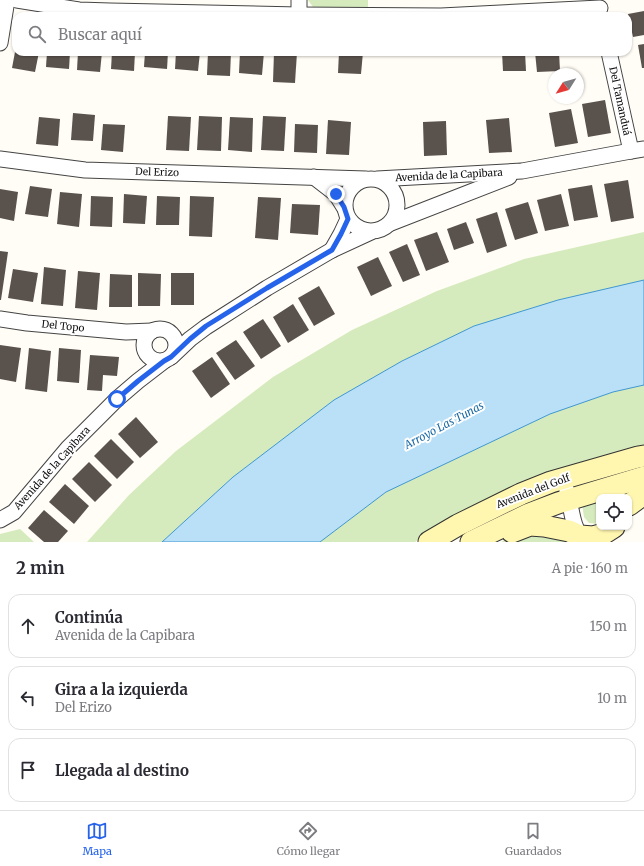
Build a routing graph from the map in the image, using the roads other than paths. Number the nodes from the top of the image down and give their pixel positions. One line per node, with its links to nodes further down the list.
1 (7, 0): 7 (street)
2 (17, 0): 3 (street)
3 (299, 7): 5 (street)
4 (600, 8): 6 (street)
5 (378, 12)
6 (520, 12)
7 (0, 43)
8 (610, 56): 9 (street, Del Tamanduá)
9 (637, 150): 11 (street, Avenida de la Capibara)
10 (0, 159): 12 (street, Del Erizo)
11 (522, 171): 13 (street, Avenida de la Capibara); 15 (street, Avenida de la Capibara)
12 (314, 177): 13 (street, Del Erizo); 14 (street)
13 (371, 179): 14 (street, Avenida de la Capibara); 15 (street, Avenida de la Capibara)
14 (346, 213): 16 (street); 17 (street, Avenida de la Capibara)
15 (391, 223): 16 (street, Avenida de la Capibara)
16 (371, 232): 17 (street, Avenida de la Capibara)
17 (332, 250): 19 (street, Avenida de la Capibara)
18 (0, 319): 22 (street, Del Topo)
19 (206, 326): 21 (street, Avenida de la Capibara); 24 (street, Avenida de la Capibara)
20 (152, 331): 21 (street, Avenida de la Capibara); 22 (street, Del Topo); 23 (street, Avenida de la Capibara)
21 (167, 331): 24 (street)
22 (126, 332): 23 (street)
23 (147, 353): 24 (street); 25 (street, Avenida de la Capibara)
24 (168, 359): 25 (street, Avenida de la Capibara)
25 (138, 381): 34 (street, Avenida de la Capibara)
26 (644, 456): 27 (street, Avenida del Golf)
27 (595, 469): 29 (street, Avenida del Golf); 30 (street)
28 (644, 477): 30 (street, Avenida del Golf)
29 (562, 479): 32 (street); 38 (street, Avenida del Golf)
30 (605, 493): 32 (street, Avenida del Golf)
31 (644, 494): 33 (street)
32 (570, 499): 37 (street); 39 (street, Avenida del Golf)
33 (632, 503)
34 (0, 520)
35 (610, 530): 37 (street)
36 (615, 530): 41 (street)
37 (583, 539): 40 (street)
38 (429, 542)
39 (471, 542)
40 (489, 542)
41 (615, 542)

